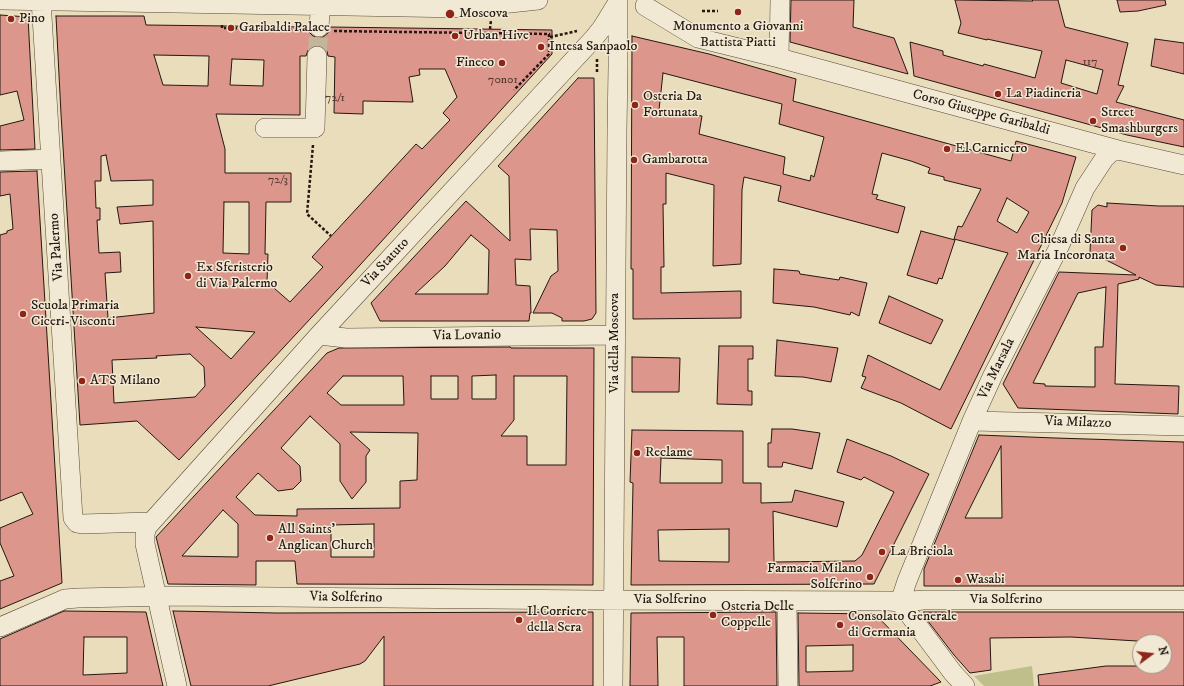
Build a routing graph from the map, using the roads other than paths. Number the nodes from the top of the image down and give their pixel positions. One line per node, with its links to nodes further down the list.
1 (2, 0): 2 (street)
2 (41, 0): 6 (street); 13 (street, Via Palermo)
3 (538, 0): 6 (street)
4 (617, 0): 16 (street, Via della Moscova); 17 (street, Via Statuto)
5 (780, 0): 10 (street)
6 (320, 3): 8 (street)
7 (645, 6): 10 (street, Corso Giuseppe Garibaldi)
8 (319, 29)
9 (317, 56): 11 (street)
10 (779, 58): 12 (street, Corso Giuseppe Garibaldi)
11 (265, 128)
12 (1118, 150): 15 (street, Corso Giuseppe Garibaldi); 18 (street, Via Marsala)
13 (51, 159): 14 (street); 20 (street, Via Palermo)
14 (0, 160)
15 (1184, 165)
16 (615, 335): 17 (street, Via Lovanio); 22 (street, Via della Moscova)
17 (319, 336): 20 (street, Via Statuto)
18 (972, 421): 19 (street, Via Milazzo); 25 (street, Via Marsala)
19 (1184, 426)
20 (150, 522): 21 (street)
21 (156, 597): 22 (street, Via Solferino); 26 (street, Via Solferino); 27 (street)
22 (614, 600): 24 (street, Via Solferino); 28 (street, Via della Moscova)
23 (1184, 600): 25 (street, Via Solferino)
24 (787, 601): 25 (street, Via Solferino); 29 (street)
25 (900, 602): 30 (street)
26 (0, 627)
27 (177, 686)
28 (613, 686)
29 (788, 686)
30 (965, 686)

